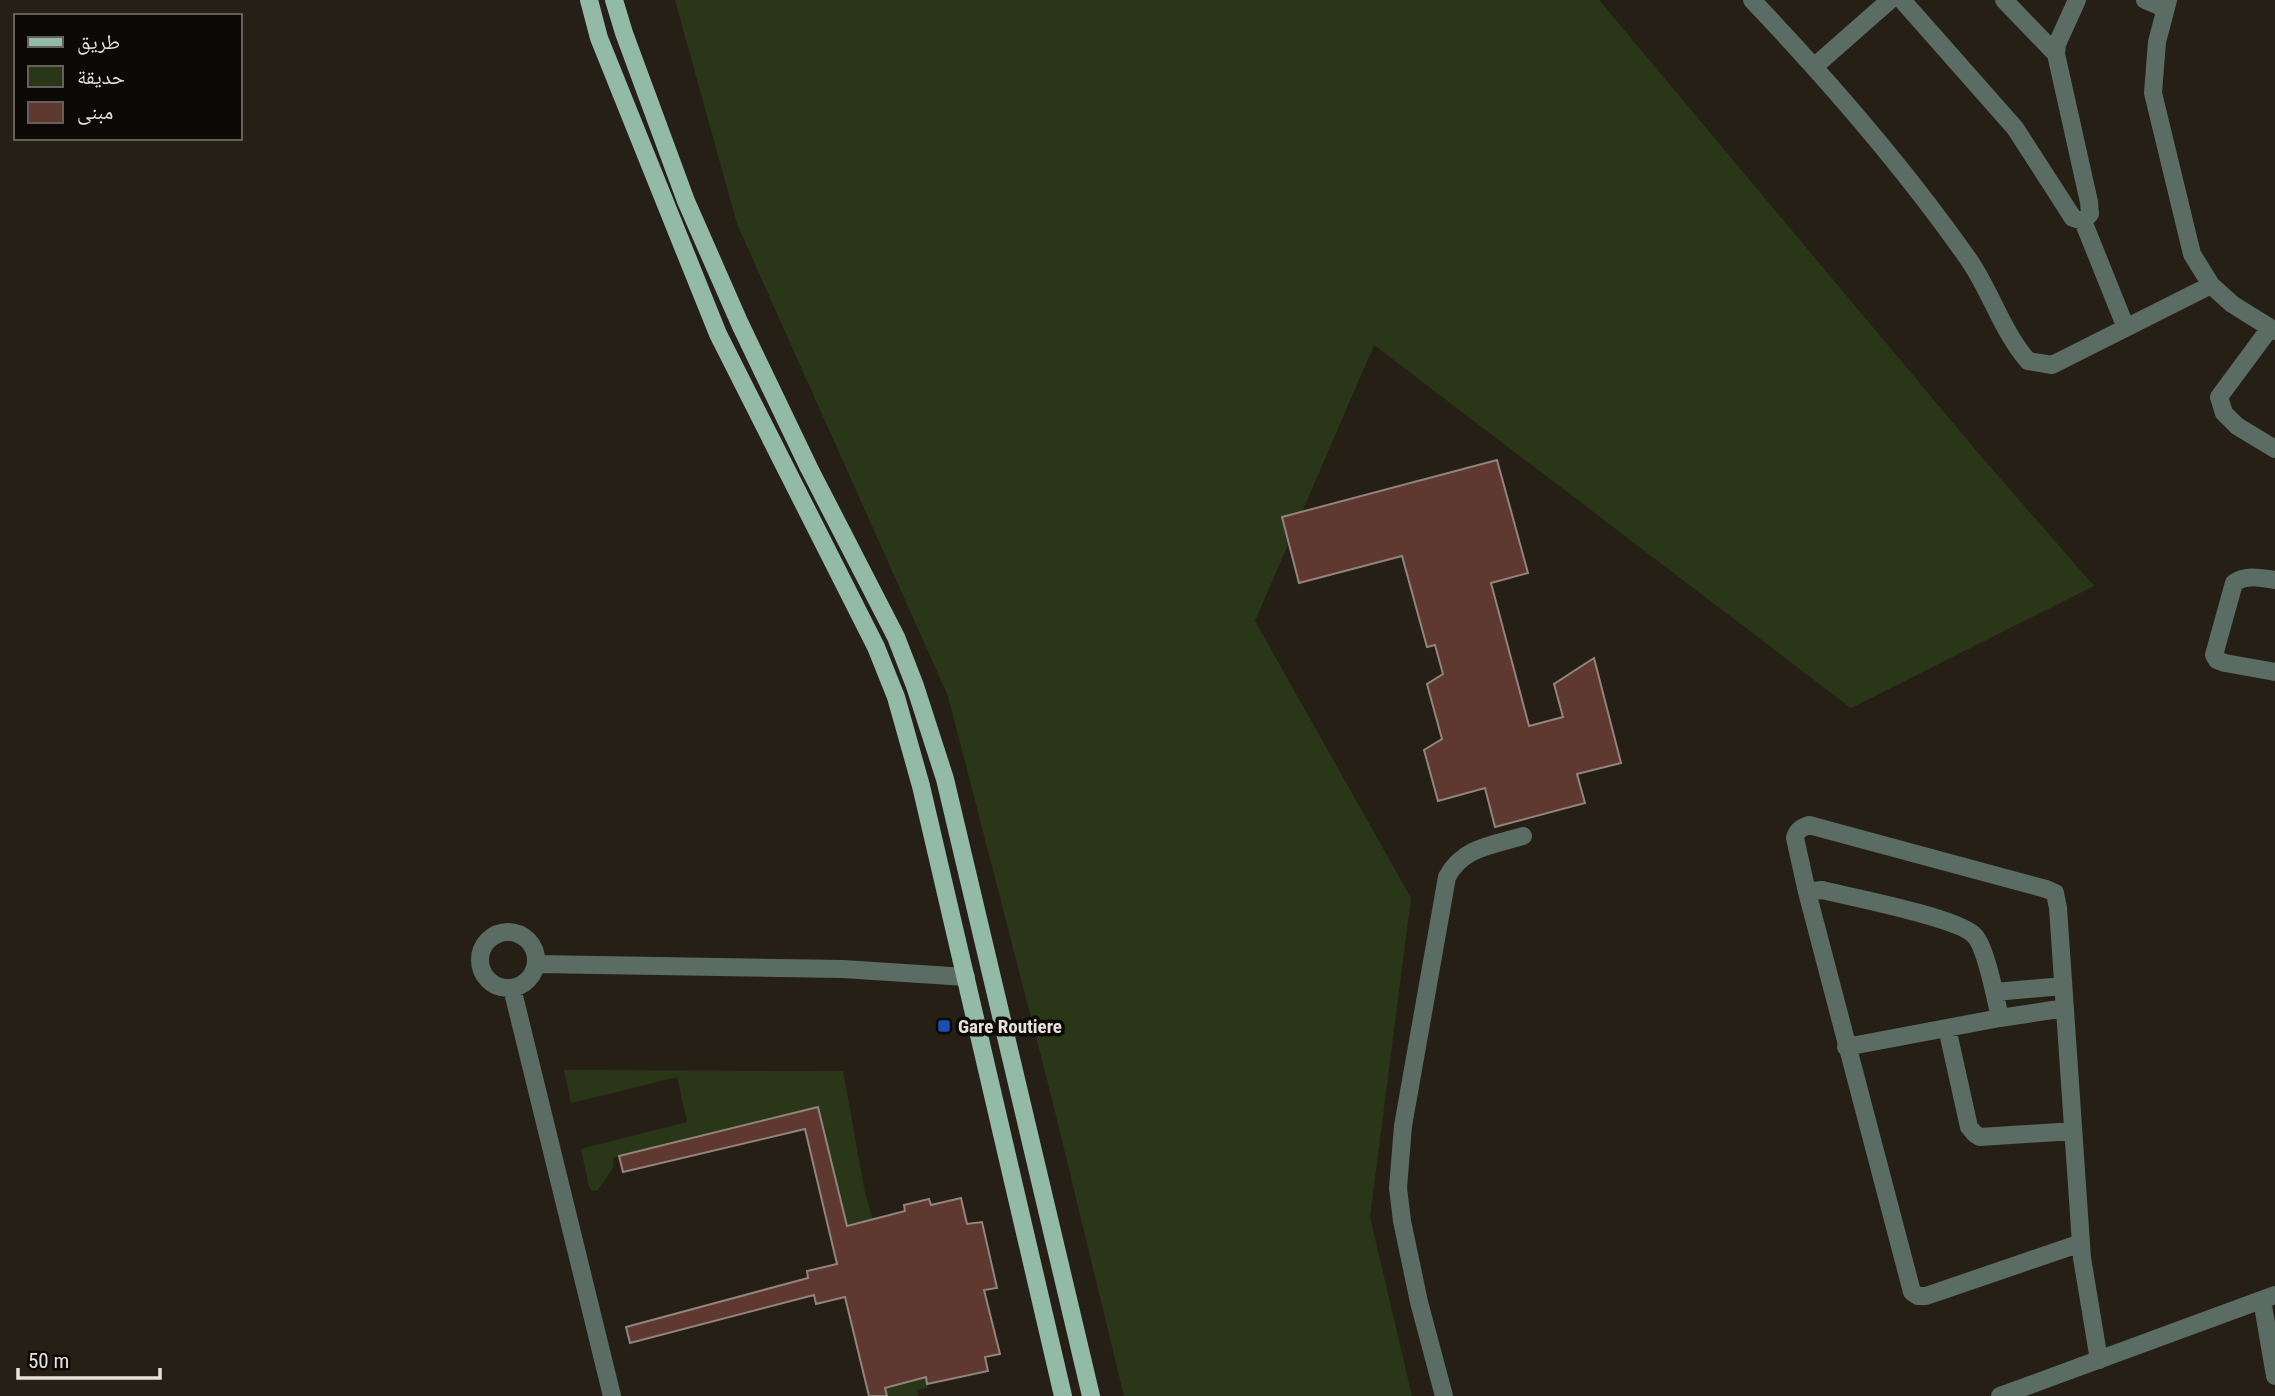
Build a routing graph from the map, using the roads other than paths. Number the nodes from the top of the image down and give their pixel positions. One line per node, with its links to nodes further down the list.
1 (589, 0): 22 (main road)
2 (614, 0): 37 (main road)
3 (1752, 0): 11 (street)
4 (1890, 0): 11 (street)
5 (1902, 0): 12 (street)
6 (2004, 0): 10 (street)
7 (2077, 0): 10 (street)
8 (2145, 0): 9 (street)
9 (2166, 4): 13 (street)
10 (2056, 54): 12 (street)
11 (1815, 66): 14 (street)
12 (2083, 221): 14 (street)
13 (2211, 285): 14 (street); 15 (street)
14 (2126, 328)
15 (2272, 329): 16 (street)
16 (2275, 449)
17 (2275, 580): 18 (street)
18 (2275, 672)
19 (1523, 836): 38 (street)
20 (1807, 892): 23 (street); 25 (street); 29 (street)
21 (537, 964): 22 (street); 24 (street); 24 (street)
22 (966, 977): 36 (main road)
23 (2063, 986): 25 (street); 26 (street)
24 (513, 988): 35 (street)
25 (1995, 992): 27 (street)
26 (2065, 1008): 27 (street); 30 (street)
27 (2000, 1018): 28 (street)
28 (1947, 1028): 29 (street); 30 (street)
29 (1846, 1047): 31 (street)
30 (2073, 1131): 31 (street)
31 (2081, 1243): 33 (street)
32 (2269, 1298): 33 (street); 34 (street)
33 (2099, 1360): 39 (street)
34 (2275, 1376)
35 (612, 1396)
36 (1063, 1396)
37 (1091, 1396)
38 (1444, 1396)
39 (2000, 1396)

